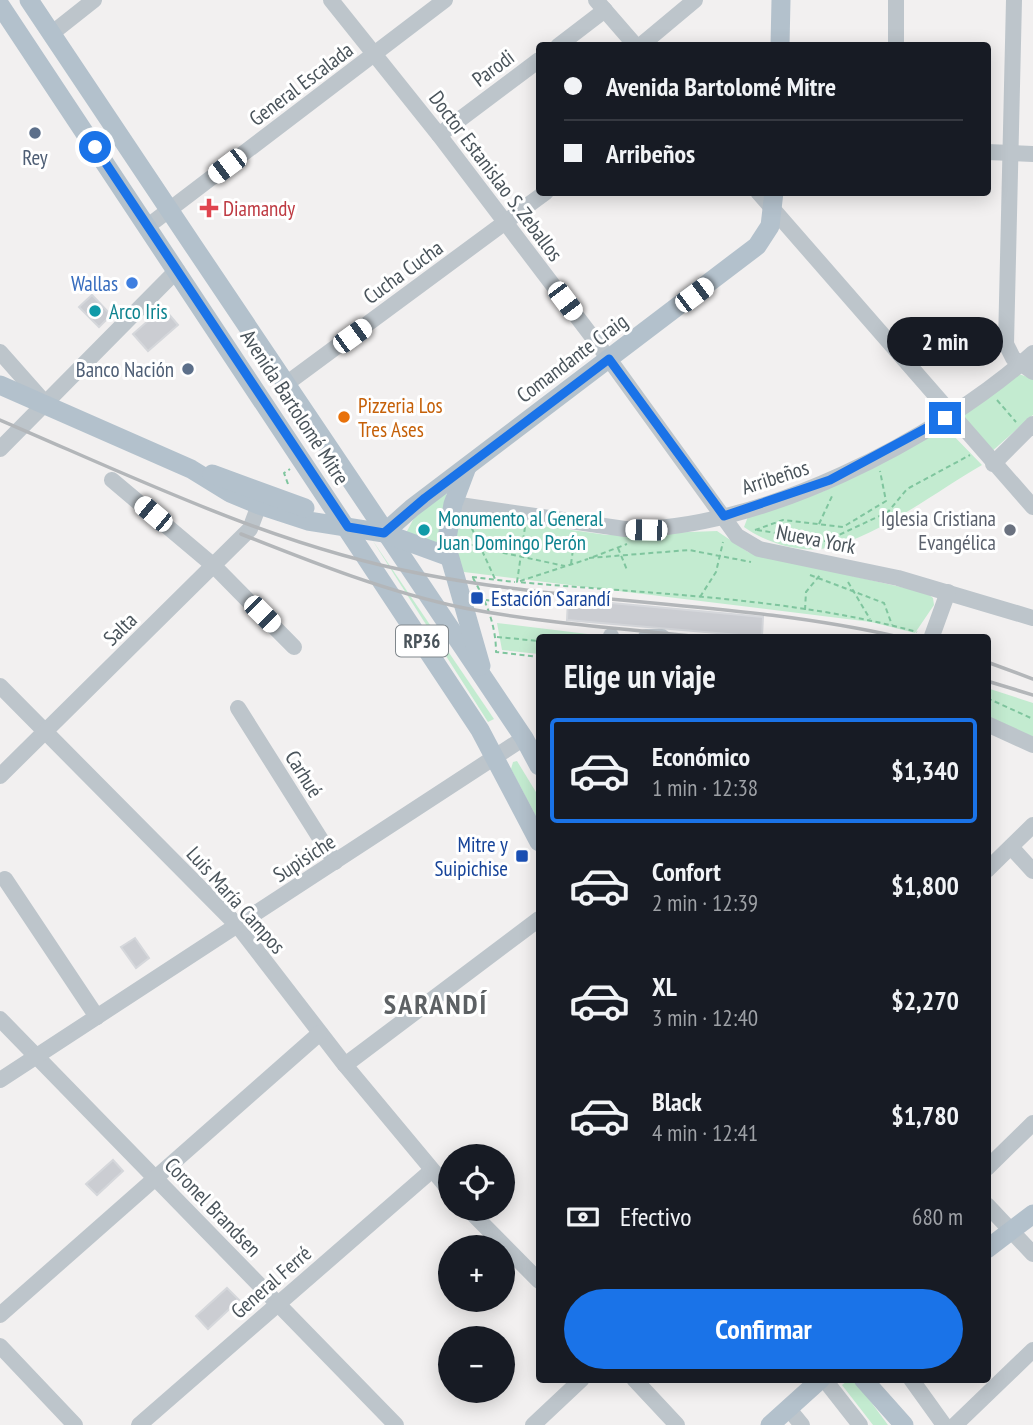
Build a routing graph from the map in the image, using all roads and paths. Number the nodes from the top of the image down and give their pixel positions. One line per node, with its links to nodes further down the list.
1 (29, 0): 11 (main road, Avenida Bartolomé Mitre / RP36)
2 (94, 0): 11 (street)
3 (331, 0): 17 (street, Doctor Estanislao S. Zeballos)
4 (445, 0): 17 (street, General Escalada)
5 (695, 0): 14 (street)
6 (781, 0): 15 (main road)
7 (896, 0): 16 (street)
8 (1014, 0): 21 (street)
9 (0, 5): 27 (main road, Avenida Bartolomé Mitre / RP36)
10 (600, 5): 12 (street); 13 (street)
11 (51, 34): 25 (main road, Avenida Bartolomé Mitre / RP36)
12 (562, 42)
13 (634, 42)
14 (643, 42)
15 (780, 42)
16 (895, 42)
17 (375, 54): 19 (street, Doctor Estanislao S. Zeballos); 25 (street, General Escalada)
18 (536, 62): 19 (street, Parodi)
19 (439, 135): 26 (street, Doctor Estanislao S. Zeballos)
20 (991, 152): 21 (street)
21 (1011, 153): 22 (street); 32 (street)
22 (1033, 154)
23 (541, 196): 26 (street, Cucha Cucha)
24 (773, 201): 31 (main road, Comandante Craig); 37 (street)
25 (169, 211): 27 (street, General Escalada); 33 (main road, Avenida Bartolomé Mitre / RP36)
26 (505, 223): 31 (street, Doctor Estanislao S. Zeballos); 33 (street, Cucha Cucha)
27 (148, 226): 28 (main road, Avenida Bartolomé Mitre / RP36)
28 (177, 270): 36 (street); 56 (main road, Avenida Bartolomé Mitre / RP36)
29 (0, 352): 36 (street)
30 (1033, 352): 32 (street, Arribeños)
31 (609, 359): 43 (main road, Comandante Craig); 53 (street, Doctor Estanislao S. Zeballos)
32 (1026, 368): 35 (street, Arribeños)
33 (286, 384): 57 (main road, Avenida Bartolomé Mitre / RP36)
34 (0, 385): 36 (main road)
35 (988, 388): 37 (street, Arribeños); 38 (path)
36 (46, 404): 39 (street); 44 (main road)
37 (950, 415): 40 (street); 41 (street, Arribeños)
38 (1029, 428): 42 (street)
39 (0, 449)
40 (981, 450): 42 (street); 55 (path)
41 (872, 459): 46 (street, Arribeños); 47 (path)
42 (993, 464): 51 (street)
43 (467, 466): 50 (main road); 57 (main road, Comandante Craig)
44 (191, 469): 49 (main road); 56 (main road)
45 (112, 480): 69 (street)
46 (830, 480): 53 (street, Arribeños); 55 (path)
47 (880, 485): 48 (path); 55 (path)
48 (875, 487)
49 (259, 505): 56 (main road); 69 (street, Salta)
50 (460, 506): 52 (street, Arribeños); 60 (path); 61 (main road)
51 (1033, 507)
52 (527, 516): 54 (street, Arribeños); 64 (path)
53 (727, 522): 54 (street, Arribeños); 63 (path); 68 (street, Nueva York)
54 (577, 523): 67 (path)
55 (819, 525)
56 (348, 527): 57 (main road); 100 (main road, Avenida Bartolomé Mitre / RP36)
57 (384, 533): 61 (main road); 91 (main road, Avenida Bartolomé Mitre / RP36)
58 (629, 543): 59 (path)
59 (617, 547): 62 (path); 65 (path)
60 (480, 548): 61 (path); 64 (path); 74 (path)
61 (456, 554): 91 (main road)
62 (621, 555): 63 (path); 65 (path); 71 (path)
63 (721, 556): 66 (path); 78 (path)
64 (521, 557): 70 (path); 75 (path)
65 (589, 558): 67 (path)
66 (761, 564)
67 (570, 565): 70 (path)
68 (834, 565): 73 (path); 76 (street, Nueva York); 77 (path)
69 (214, 566): 89 (street); 97 (street, Salta)
70 (566, 567): 75 (path)
71 (627, 570)
72 (802, 571): 73 (path)
73 (818, 578): 77 (path); 81 (path)
74 (495, 580): 75 (path); 79 (path)
75 (517, 582): 78 (path)
76 (948, 592): 82 (street, Nueva York); 86 (street)
77 (856, 594): 83 (path); 84 (path)
78 (700, 598): 81 (path)
79 (486, 600): 80 (path); 87 (path)
80 (522, 605)
81 (804, 610): 83 (path)
82 (1033, 618)
83 (871, 620): 84 (path)
84 (892, 625): 85 (path)
85 (925, 634)
86 (933, 634)
87 (496, 637): 88 (path); 90 (path)
88 (536, 641)
89 (294, 647)
90 (536, 657)
91 (485, 682): 98 (main road, Avenida Bartolomé Mitre / RP36)
92 (0, 686): 97 (street, Luis María Campos)
93 (991, 700): 95 (path)
94 (238, 708): 106 (street, Carhué)
95 (1033, 719)
96 (991, 726): 99 (street)
97 (45, 731): 102 (street, Salta); 111 (street, Luis María Campos)
98 (524, 738): 100 (street, Supisiche); 101 (main road, Avenida Bartolomé Mitre / RP36)
99 (1033, 745)
100 (495, 757): 104 (main road, Avenida Bartolomé Mitre / RP36); 106 (street, Supisiche)
101 (536, 760)
102 (0, 776)
103 (1033, 825): 105 (street)
104 (536, 836)
105 (1011, 847): 107 (street); 108 (street)
106 (335, 862): 111 (street, Supisiche)
107 (991, 866)
108 (1033, 871)
109 (5, 879): 112 (street)
110 (536, 921): 116 (street)
111 (238, 926): 112 (street, Supisiche); 114 (street, Luis María Campos)
112 (97, 1017): 115 (street, Supisiche)
113 (0, 1018): 115 (street, Coronel Brandsen)
114 (320, 1033): 116 (street, Luis María Campos); 121 (street)
115 (37, 1056): 117 (street, Supisiche); 121 (street, Coronel Brandsen)
116 (345, 1065): 120 (street, Luis María Campos)
117 (0, 1080)
118 (1033, 1123): 119 (street)
119 (991, 1164)
120 (431, 1171): 122 (street, Luis María Campos); 130 (street, General Ferré)
121 (155, 1177): 130 (street, Coronel Brandsen); 131 (street)
122 (438, 1178)
123 (991, 1209): 126 (street)
124 (1033, 1214): 126 (main road)
125 (480, 1221): 129 (street)
126 (1011, 1231): 127 (main road); 128 (street)
127 (991, 1246)
128 (1033, 1254)
129 (536, 1278)
130 (278, 1304): 144 (street, General Ferré); 145 (street, Coronel Brandsen)
131 (0, 1315)
132 (0, 1346): 142 (street)
133 (1033, 1350): 152 (street)
134 (578, 1383): 146 (street)
135 (638, 1383): 147 (street)
136 (817, 1383): 141 (main road)
137 (825, 1383): 143 (street)
138 (867, 1383): 150 (main road)
139 (882, 1383): 150 (main road)
140 (914, 1383): 151 (street)
141 (788, 1408): 148 (main road); 149 (street)
142 (65, 1422)
143 (854, 1423)
144 (139, 1425)
145 (396, 1425)
146 (533, 1425)
147 (677, 1425)
148 (770, 1425)
149 (802, 1425)
150 (906, 1425)
151 (944, 1425)
152 (955, 1425)

